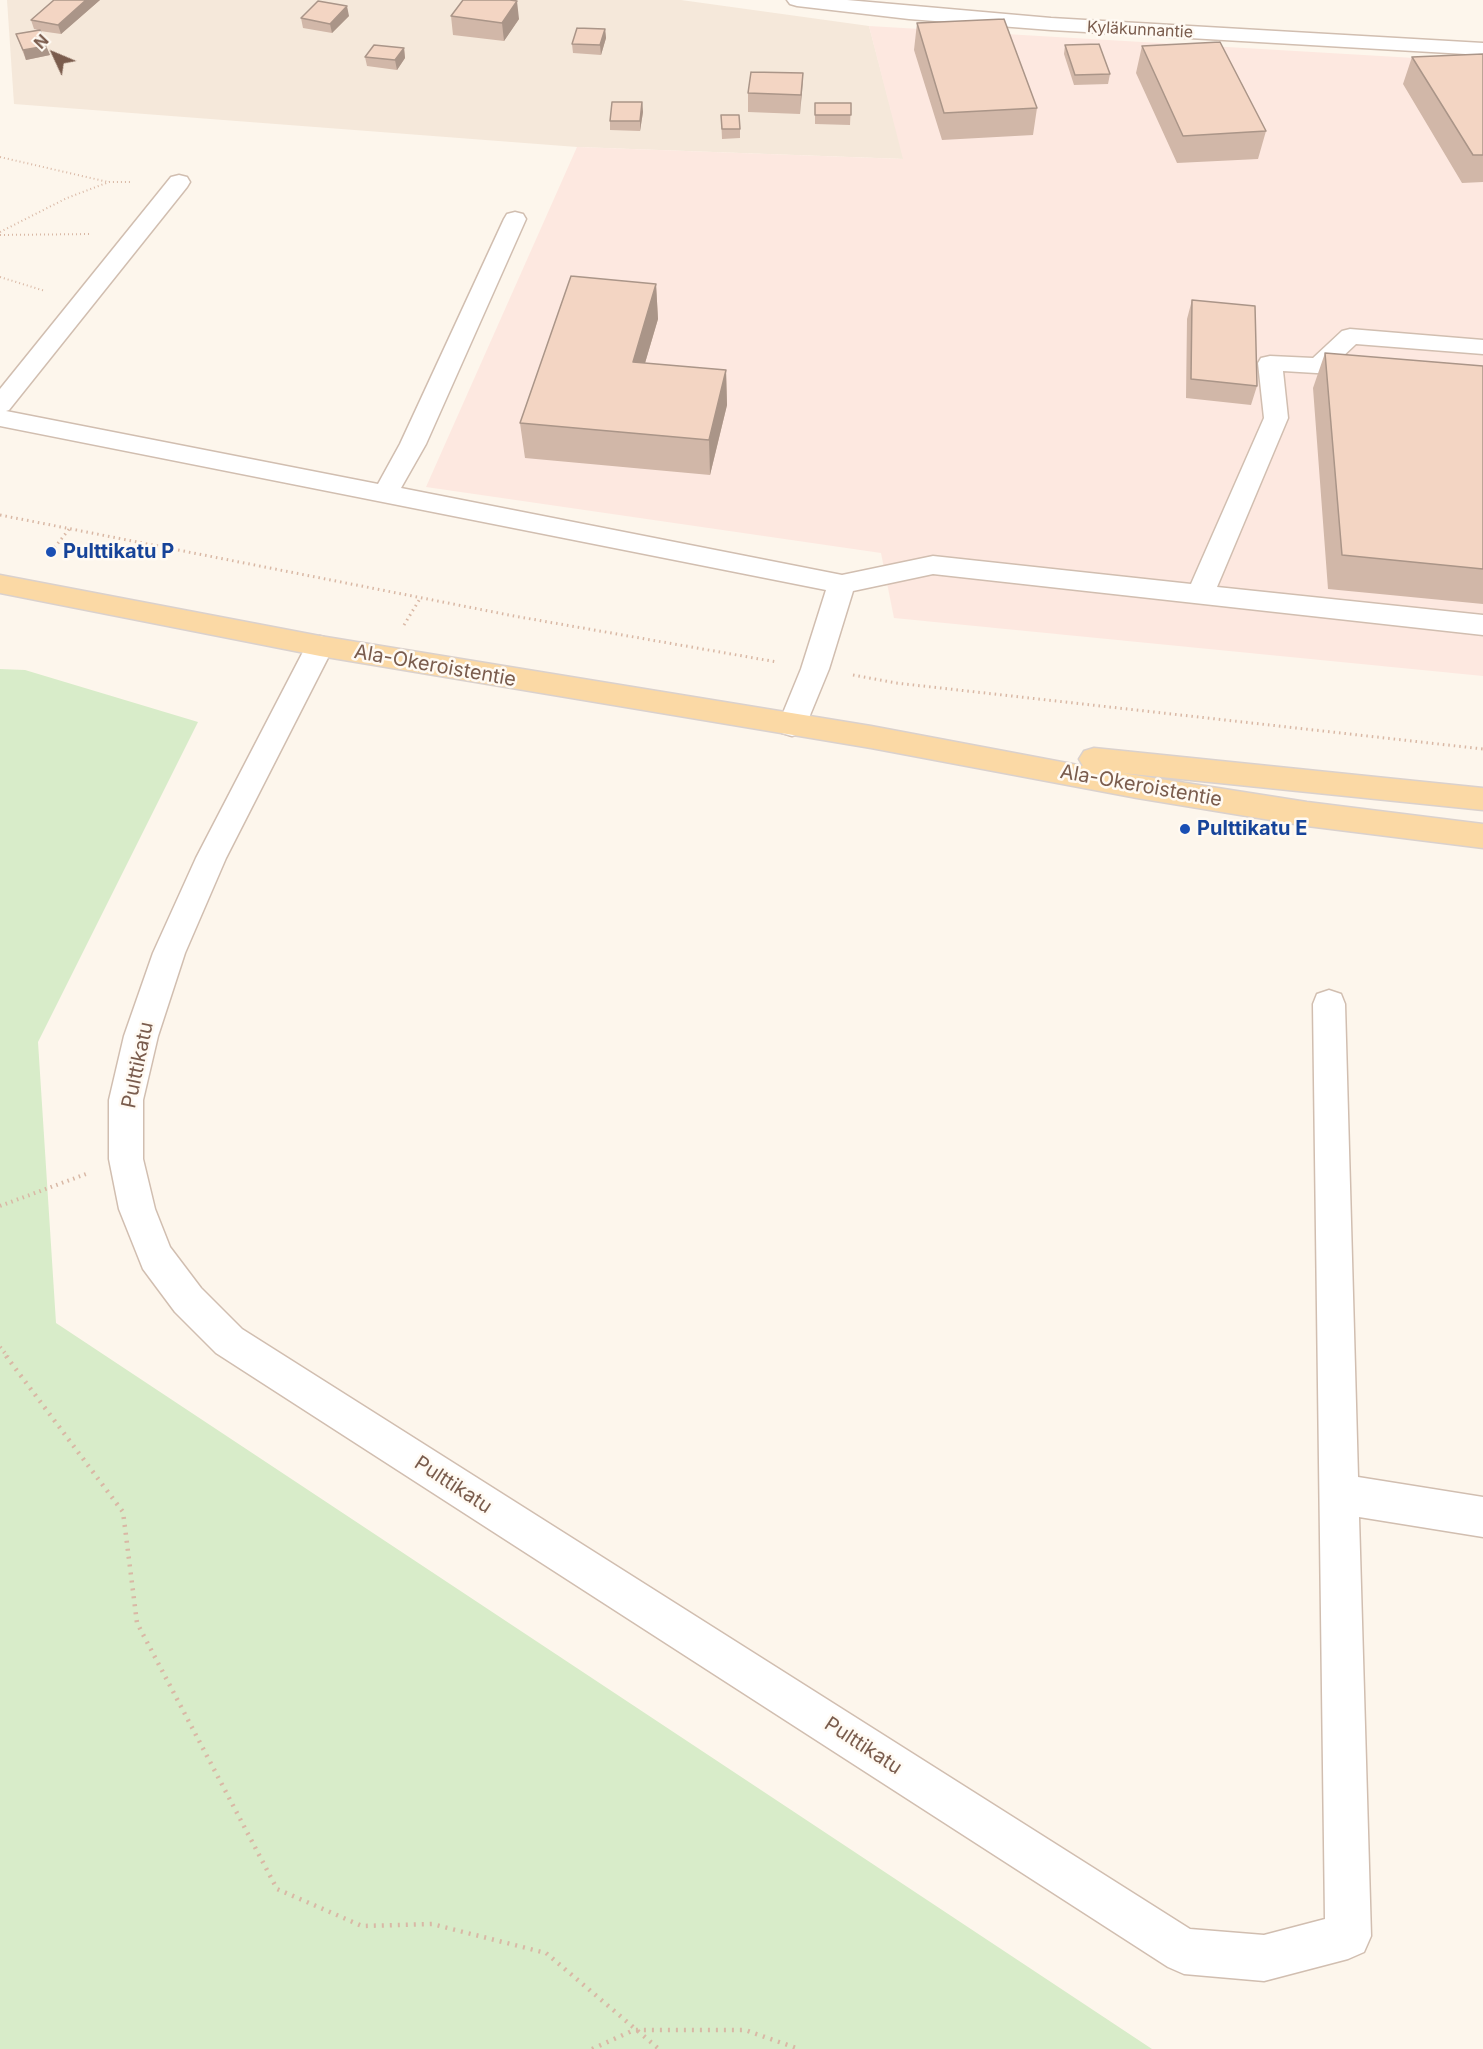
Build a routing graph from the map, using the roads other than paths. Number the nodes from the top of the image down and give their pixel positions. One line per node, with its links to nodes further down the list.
1 (797, 0): 2 (street, Kyläkunnantie)
2 (911, 6): 3 (street, Kyläkunnantie)
3 (1483, 49)
4 (179, 182): 9 (street)
5 (515, 219): 11 (street)
6 (1483, 347): 7 (street)
7 (1319, 366): 8 (street); 14 (street)
8 (1390, 371)
9 (0, 405)
10 (0, 418): 11 (street)
11 (385, 494): 13 (street)
12 (0, 584): 16 (main road, Ala-Okeroistentie)
13 (842, 584): 14 (street); 17 (street)
14 (1200, 594): 15 (street)
15 (1483, 625)
16 (320, 646): 17 (main road, Ala-Okeroistentie); 22 (street, Pulttikatu)
17 (792, 725): 18 (main road, Ala-Okeroistentie)
18 (872, 737): 19 (main road, Ala-Okeroistentie); 20 (main road, Ala-Okeroistentie)
19 (1483, 799)
20 (1483, 836)
21 (1329, 1004): 22 (street)
22 (1339, 1494): 23 (street)
23 (1483, 1517)

